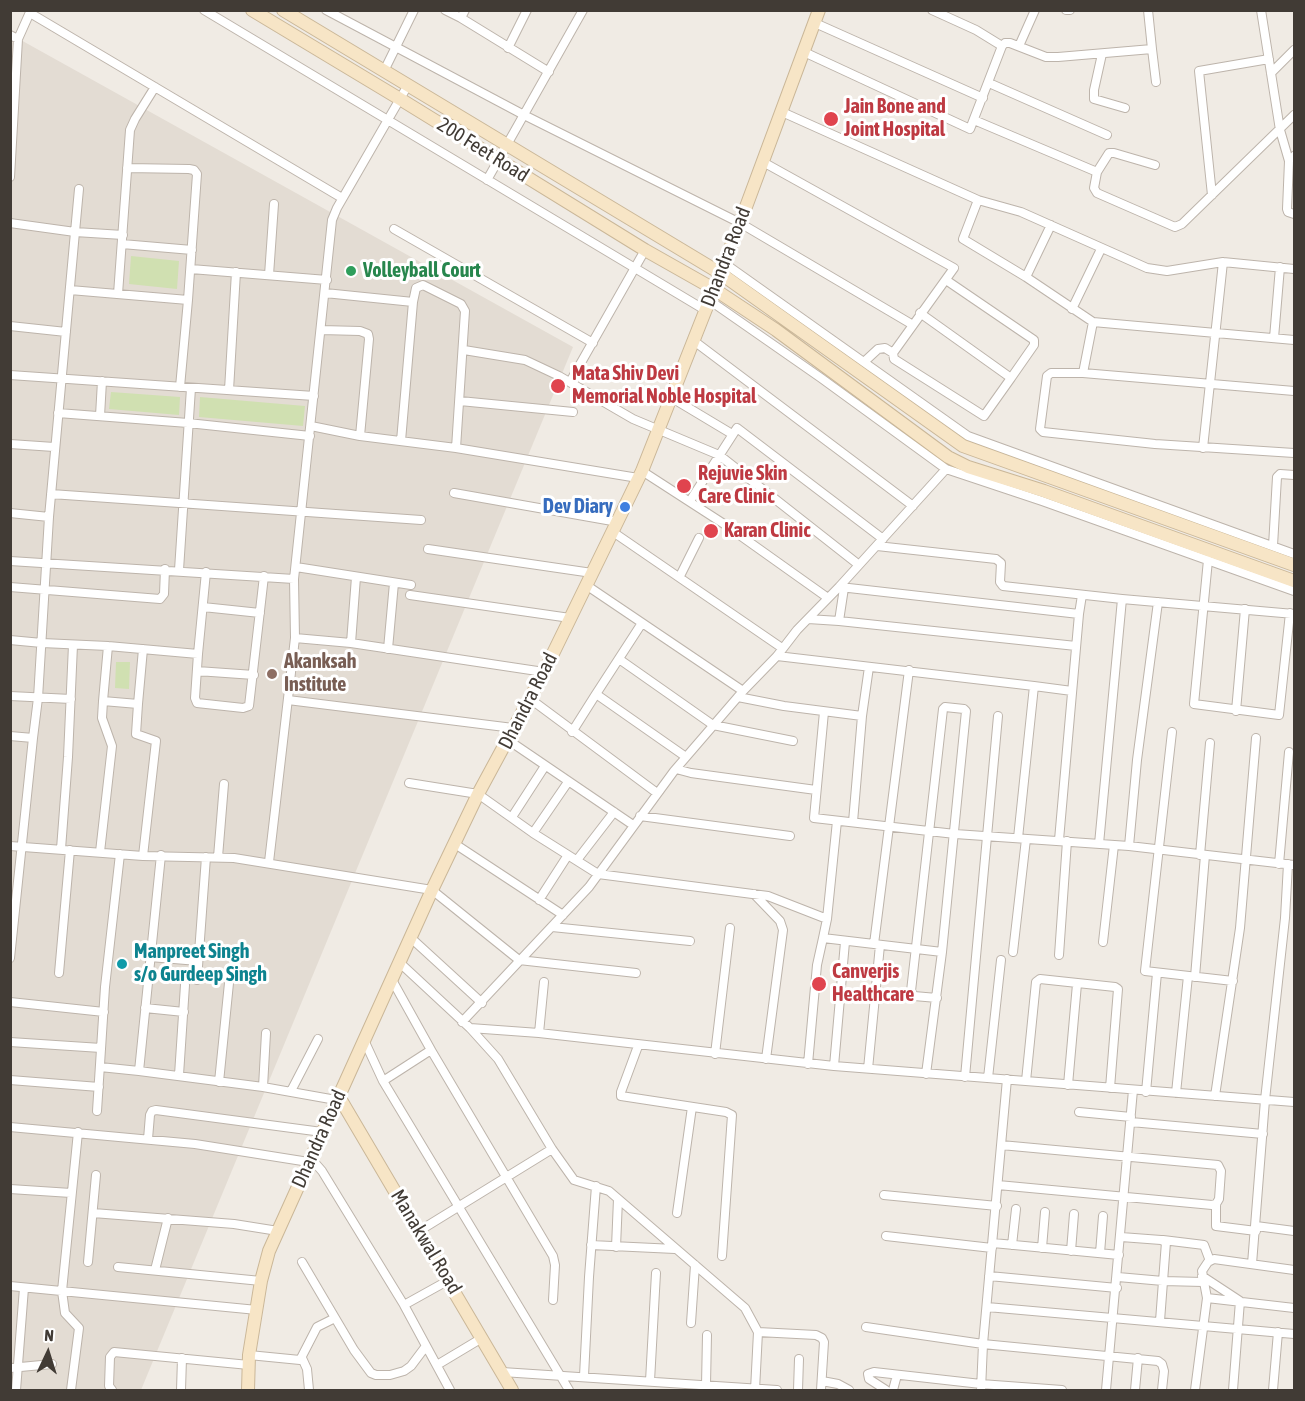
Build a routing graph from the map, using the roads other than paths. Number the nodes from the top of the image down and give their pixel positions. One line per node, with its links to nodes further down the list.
1 (204, 10): 43 (street)
2 (252, 10): 37 (street, 200 Feet Road)
3 (283, 10): 29 (street)
4 (326, 10): 22 (street)
5 (414, 10): 22 (street)
6 (445, 10): 17 (street)
7 (527, 10): 23 (street)
8 (583, 10): 30 (street)
9 (819, 10): 18 (street, Dhandra Road)
10 (932, 10): 20 (street)
11 (1035, 10): 21 (street)
12 (1066, 10): 13 (street)
13 (1070, 10)
14 (1148, 10): 24 (street)
15 (1261, 10): 28 (street)
16 (30, 12): 19 (street); 35 (street)
17 (463, 14): 23 (street)
18 (815, 23): 26 (street, Dhandra Road); 36 (street)
19 (14, 37): 46 (street)
20 (1002, 46): 21 (street); 33 (street)
21 (1019, 46): 27 (street)
22 (395, 48): 29 (street); 40 (street)
23 (508, 48): 30 (street)
24 (1152, 49): 27 (street); 32 (street)
25 (1294, 50): 31 (street)
26 (804, 52): 39 (street, Dhandra Road); 42 (street)
27 (1102, 54): 38 (street)
28 (1269, 60): 31 (street); 57 (street)
29 (384, 71): 34 (street)
30 (549, 72): 40 (street)
31 (1271, 73): 44 (street)
32 (1156, 82)
33 (989, 83): 36 (street); 45 (street)
34 (408, 85): 37 (street); 47 (street)
35 (155, 87): 52 (street); 58 (street)
36 (983, 98): 42 (street)
37 (400, 99): 43 (street); 49 (street, 200 Feet Road)
38 (1125, 108)
39 (782, 112): 50 (street, Dhandra Road); 59 (street)
40 (524, 115): 47 (street); 63 (street)
41 (1294, 115): 44 (street)
42 (974, 120): 53 (street)
43 (388, 121): 55 (street); 58 (street)
44 (1280, 130): 48 (street); 57 (street)
45 (1107, 135)
46 (12, 144): 54 (street)
47 (508, 145): 49 (street); 73 (street)
48 (1292, 158): 61 (street)
49 (500, 160): 55 (street); 70 (street, 200 Feet Road)
50 (763, 162): 63 (street, Dhandra Road); 81 (street)
51 (1155, 165): 53 (street)
52 (127, 168): 67 (street); 69 (street)
53 (1097, 171): 57 (street)
54 (10, 177)
55 (487, 180): 75 (street)
56 (80, 189): 66 (street)
57 (1212, 195)
58 (342, 198): 80 (street)
59 (978, 200): 64 (street); 79 (street)
60 (274, 204): 78 (street)
61 (1294, 214)
62 (10, 223): 66 (street)
63 (740, 223): 73 (street, Dhandra Road); 91 (street)
64 (1051, 225): 68 (street); 79 (street)
65 (394, 229): 99 (street)
66 (75, 232): 67 (street); 82 (street)
67 (122, 239): 69 (street); 84 (street)
68 (1101, 249): 71 (street); 88 (street)
69 (192, 250): 74 (street)
70 (645, 250): 75 (street); 86 (street, 200 Feet Road)
71 (1223, 262): 72 (street); 95 (street)
72 (1280, 267): 76 (street); 96 (street)
73 (722, 268): 86 (street, Dhandra Road); 102 (street); 154 (street)
74 (191, 269): 77 (street); 85 (street)
75 (634, 269): 86 (street); 99 (street)
76 (1294, 269)
77 (236, 272): 78 (street); 112 (street)
78 (269, 275): 80 (street)
79 (1026, 277): 88 (street)
80 (327, 280): 83 (street)
81 (946, 280): 89 (street); 106 (street)
82 (70, 290): 84 (street); 94 (street)
83 (325, 293): 87 (street); 93 (street)
84 (118, 294): 85 (street)
85 (188, 300): 110 (street)
86 (709, 300): 98 (street, Dhandra Road); 132 (street); 164 (street, 200 Feet Road)
87 (413, 302): 100 (street); 125 (street)
88 (1072, 309): 90 (street)
89 (920, 313): 91 (street); 106 (street)
90 (1093, 322): 95 (street); 103 (street)
91 (913, 325): 101 (street)
92 (10, 326): 94 (street)
93 (321, 330): 114 (street); 124 (street)
94 (66, 332): 105 (street)
95 (1216, 333): 96 (street); 109 (street)
96 (1274, 338): 97 (street)
97 (1294, 340)
98 (694, 341): 115 (street, Dhandra Road); 139 (street)
99 (593, 343): 108 (street)
100 (464, 350): 108 (street); 116 (street)
101 (893, 352): 102 (street); 106 (street)
102 (864, 362): 147 (street)
103 (1083, 373): 109 (street); 129 (street)
104 (10, 375): 105 (street)
105 (61, 378): 107 (street); 118 (street)
106 (1011, 378)
107 (102, 381): 110 (street); 119 (street)
108 (570, 382): 121 (street)
109 (1211, 384): 113 (street); 129 (street)
110 (180, 387): 111 (street)
111 (191, 388): 112 (street); 120 (street)
112 (230, 390): 114 (street)
113 (1294, 391)
114 (314, 396): 122 (street)
115 (672, 398): 121 (street, Dhandra Road); 123 (street)
116 (460, 401): 117 (street); 128 (street)
117 (573, 412)
118 (58, 413): 119 (street); 127 (street)
119 (100, 416): 120 (street)
120 (188, 423): 122 (street); 138 (street)
121 (659, 430): 131 (street); 133 (street, Dhandra Road)
122 (310, 431): 124 (street); 140 (street)
123 (732, 434): 131 (street); 146 (street)
124 (360, 436): 125 (street)
125 (401, 441): 128 (street)
126 (10, 444): 127 (street)
127 (54, 447): 136 (street)
128 (456, 448): 133 (street)
129 (1203, 448): 130 (street)
130 (1294, 453)
131 (719, 455): 137 (street); 153 (street)
132 (946, 470): 139 (street); 150 (street)
133 (640, 475): 137 (street); 144 (street, Dhandra Road)
134 (1294, 475): 147 (street)
135 (454, 493): 144 (street)
136 (51, 494): 138 (street); 142 (street)
137 (690, 501): 172 (street)
138 (183, 504): 140 (street); 157 (street)
139 (913, 506): 146 (street)
140 (302, 511): 143 (street); 155 (street)
141 (10, 513): 142 (street)
142 (48, 517): 152 (street)
143 (421, 520)
144 (615, 527): 159 (street, Dhandra Road); 161 (street)
145 (699, 538): 161 (street)
146 (880, 542): 153 (street); 171 (street)
147 (1273, 546): 149 (street)
148 (428, 549): 159 (street)
149 (1294, 554)
150 (1208, 560): 170 (street); 175 (street)
151 (10, 561): 152 (street)
152 (45, 564): 156 (street); 169 (street)
153 (859, 565): 168 (street)
154 (1294, 565)
155 (296, 567): 162 (street); 163 (street)
156 (165, 569): 157 (street); 169 (street)
157 (179, 570): 158 (street)
158 (206, 572): 160 (street); 176 (street)
159 (592, 573): 166 (street, Dhandra Road)
160 (264, 576): 163 (street); 178 (street)
161 (680, 576): 194 (street)
162 (356, 577): 165 (street); 188 (street)
163 (294, 579): 185 (street)
164 (1294, 581)
165 (394, 583): 181 (street); 193 (street)
166 (586, 585): 181 (street, Dhandra Road); 184 (street)
167 (10, 587): 169 (street)
168 (842, 587): 172 (street); 179 (street); 183 (street)
169 (44, 589): 187 (street)
170 (1294, 591)
171 (1082, 595): 173 (street); 179 (street)
172 (828, 598): 182 (street)
173 (1122, 599): 174 (street); 251 (street)
174 (1158, 602): 175 (street); 254 (street)
175 (1203, 605): 177 (street); 213 (street)
176 (203, 608): 178 (street); 195 (street)
177 (1245, 609): 180 (street); 213 (street)
178 (260, 613): 201 (street)
179 (1079, 614): 191 (street)
180 (1292, 614): 213 (street)
181 (570, 618): 200 (street, Dhandra Road)
182 (808, 619): 183 (street); 194 (street)
183 (839, 621): 191 (street)
184 (642, 623): 196 (street); 205 (street)
185 (295, 638): 188 (street); 210 (street)
186 (10, 640): 187 (street)
187 (42, 643): 189 (street); 207 (street)
188 (351, 644): 193 (street)
189 (73, 645): 190 (street); 209 (street)
190 (108, 646): 192 (street); 211 (street)
191 (1076, 646): 203 (street)
192 (143, 649): 195 (street); 212 (street)
193 (388, 649): 200 (street)
194 (779, 652): 197 (street); 205 (street)
195 (198, 654): 199 (street)
196 (618, 658): 204 (street); 217 (street)
197 (869, 667): 198 (street); 215 (street)
198 (909, 670): 202 (street); 242 (street)
199 (197, 671): 201 (street); 201 (street)
200 (544, 672): 208 (street, Dhandra Road)
201 (254, 675)
202 (1034, 686): 203 (street); 248 (street)
203 (1072, 691): 249 (street)
204 (596, 694): 218 (street); 227 (street)
205 (741, 694): 214 (street); 217 (street)
206 (10, 696): 207 (street)
207 (39, 698): 209 (street); 222 (street)
208 (529, 698): 218 (street); 220 (street, Dhandra Road)
209 (71, 699): 256 (street)
210 (288, 700): 220 (street); 268 (street)
211 (103, 701): 212 (street); 258 (street)
212 (138, 704): 263 (street)
213 (1236, 711)
214 (824, 712): 215 (street); 233 (street)
215 (862, 716): 240 (street)
216 (999, 716): 247 (street)
217 (713, 725): 224 (street); 227 (street)
218 (572, 732): 234 (street)
219 (1172, 732): 257 (street)
220 (511, 734): 228 (street); 235 (street, Dhandra Road)
221 (10, 736): 222 (street)
222 (33, 738): 255 (street)
223 (1256, 738): 267 (street)
224 (793, 741)
225 (1210, 743): 262 (street)
226 (1289, 752): 269 (street)
227 (686, 756): 229 (street)
228 (545, 766): 230 (street); 238 (street)
229 (676, 769): 233 (street); 234 (street)
230 (568, 782): 236 (street); 244 (street)
231 (409, 783): 235 (street)
232 (224, 784): 265 (street)
233 (816, 790): 239 (street)
234 (657, 793): 237 (street)
235 (478, 794): 238 (street); 250 (street, Dhandra Road)
236 (614, 812): 241 (street); 266 (street)
237 (640, 816): 241 (street); 246 (street)
238 (512, 817): 244 (street)
239 (837, 821): 240 (street); 275 (street)
240 (854, 822): 242 (street)
241 (633, 825): 270 (street)
242 (888, 826): 243 (street); 283 (street)
243 (929, 832): 245 (street); 245 (street); 284 (street)
244 (533, 833): 261 (street)
245 (955, 834): 247 (street); 285 (street)
246 (790, 837)
247 (989, 837): 248 (street); 329 (street)
248 (1022, 839): 249 (street); 286 (street)
249 (1063, 841): 251 (street); 287 (street)
250 (455, 844): 271 (street, Dhandra Road); 273 (street)
251 (1099, 844): 252 (street)
252 (1114, 845): 254 (street); 282 (street)
253 (10, 846): 255 (street)
254 (1129, 846): 257 (street)
255 (23, 847): 256 (street); 289 (street)
256 (65, 850): 258 (street); 294 (street)
257 (1159, 850): 262 (street); 296 (street)
258 (100, 852): 259 (street)
259 (120, 854): 263 (street); 309 (street)
260 (161, 855): 263 (street); 264 (street); 288 (street)
261 (568, 855): 266 (street); 273 (street)
262 (1203, 855): 267 (street); 297 (street)
263 (143, 856)
264 (206, 857): 265 (street); 292 (street)
265 (218, 857): 268 (street)
266 (577, 860): 270 (street)
267 (1245, 861): 269 (street); 300 (street)
268 (269, 862): 271 (street)
269 (1287, 864): 346 (street)
270 (598, 874): 272 (street); 274 (street)
271 (432, 890): 278 (street, Dhandra Road); 290 (street)
272 (753, 894): 275 (street); 321 (street)
273 (539, 900): 274 (street)
274 (563, 915): 276 (street)
275 (827, 919): 279 (street)
276 (552, 927): 280 (street); 290 (street)
277 (730, 928): 320 (street)
278 (411, 938): 293 (street, Dhandra Road); 307 (street)
279 (823, 938): 281 (street); 322 (street)
280 (690, 941)
281 (845, 942): 283 (street); 323 (street)
282 (1103, 942)
283 (877, 945): 284 (street); 325 (street)
284 (916, 950): 285 (street); 305 (street)
285 (942, 952): 305 (street)
286 (1013, 952)
287 (1059, 955)
288 (150, 957): 292 (street); 308 (street)
289 (10, 958)
290 (519, 960): 295 (street); 307 (street)
291 (1001, 960): 330 (street)
292 (198, 961): 298 (street)
293 (400, 963): 299 (street, Dhandra Road); 311 (street)
294 (59, 973)
295 (636, 973)
296 (1157, 973): 297 (street); 342 (street)
297 (1191, 976): 300 (street); 343 (street)
298 (197, 980)
299 (392, 980): 315 (street, Dhandra Road); 319 (street)
300 (1233, 981): 344 (street)
301 (544, 982): 313 (street)
302 (229, 983): 335 (street)
303 (1077, 984): 334 (street); 336 (street); 339 (street)
304 (185, 985): 310 (street)
305 (937, 999): 327 (street)
306 (10, 1002): 309 (street)
307 (482, 1003): 311 (street)
308 (145, 1008): 310 (street); 326 (street)
309 (104, 1012): 318 (street)
310 (184, 1012): 328 (street)
311 (466, 1025): 313 (street); 358 (street)
312 (266, 1033): 338 (street)
313 (539, 1034): 317 (street)
314 (318, 1039): 341 (street)
315 (364, 1041): 333 (street); 345 (street, Dhandra Road)
316 (10, 1042): 318 (street)
317 (638, 1046): 320 (street); 348 (street)
318 (101, 1048): 324 (street)
319 (431, 1050): 333 (street); 362 (street)
320 (715, 1054): 321 (street)
321 (766, 1059): 322 (street)
322 (808, 1064): 323 (street)
323 (834, 1066): 325 (street)
324 (100, 1067): 326 (street); 337 (street)
325 (868, 1069): 327 (street)
326 (139, 1071): 328 (street)
327 (926, 1074): 329 (street)
328 (179, 1075): 335 (street)
329 (965, 1077): 330 (street)
330 (988, 1078): 332 (street)
331 (10, 1080): 337 (street)
332 (1007, 1080): 334 (street); 357 (street)
333 (383, 1081): 372 (street)
334 (1026, 1081): 336 (street)
335 (219, 1082): 338 (street)
336 (1068, 1084): 339 (street)
337 (99, 1087): 349 (street)
338 (263, 1087): 341 (street)
339 (1110, 1089): 340 (street)
340 (1133, 1090): 342 (street); 351 (street)
341 (291, 1091): 345 (street)
342 (1146, 1092): 343 (street)
343 (1176, 1093): 344 (street)
344 (1215, 1096): 346 (street)
345 (337, 1098): 354 (street, Dhandra Road); 382 (street, Manakwal Road)
346 (1265, 1100): 347 (street); 355 (street)
347 (1294, 1102)
348 (692, 1107): 376 (street); 396 (street)
349 (97, 1111)
350 (1079, 1112): 351 (street)
351 (1131, 1120): 355 (street); 359 (street)
352 (10, 1127): 353 (street)
353 (78, 1132): 356 (street); 366 (street)
354 (322, 1132): 356 (street); 360 (street, Dhandra Road)
355 (1263, 1134): 380 (street)
356 (148, 1139): 360 (street)
357 (1001, 1145): 359 (street); 363 (street)
358 (552, 1149): 362 (street); 364 (street)
359 (1128, 1157): 368 (street); 370 (street)
360 (309, 1161): 381 (street, Dhandra Road); 419 (street)
361 (96, 1175): 375 (street)
362 (508, 1177): 372 (street); 417 (street)
363 (998, 1185): 368 (street); 371 (street)
364 (596, 1186): 369 (street); 387 (street)
365 (10, 1189): 366 (street)
366 (71, 1193): 415 (street)
367 (884, 1195): 371 (street)
368 (1125, 1198): 370 (street); 385 (street)
369 (618, 1199): 389 (street); 392 (street)
370 (1216, 1204): 380 (street)
371 (997, 1206): 390 (street)
372 (457, 1207): 382 (street); 448 (street)
373 (1016, 1209): 388 (street)
374 (1045, 1212): 391 (street)
375 (93, 1213): 379 (street); 398 (street)
376 (677, 1213)
377 (1074, 1214): 393 (street)
378 (1103, 1216): 394 (street)
379 (168, 1218): 381 (street); 403 (street)
380 (1256, 1228): 383 (street); 400 (street)
381 (278, 1231): 410 (street, Dhandra Road)
382 (419, 1231): 409 (street, Manakwal Road)
383 (1294, 1231)
384 (886, 1236): 390 (street)
385 (1121, 1237): 386 (street); 395 (street)
386 (1163, 1240): 397 (street); 411 (street)
387 (591, 1245): 389 (street); 450 (street)
388 (1012, 1245): 390 (street); 391 (street)
389 (616, 1246): 392 (street)
390 (993, 1246): 406 (street)
391 (1042, 1248): 393 (street)
392 (675, 1249): 401 (street)
393 (1071, 1251): 394 (street)
394 (1100, 1253): 395 (street)
395 (1119, 1255): 407 (street)
396 (722, 1256)
397 (1210, 1261): 400 (street); 408 (street)
398 (88, 1262)
399 (302, 1262): 423 (street)
400 (1252, 1264): 404 (street)
401 (695, 1265): 426 (street); 430 (street)
402 (118, 1267): 403 (street)
403 (155, 1270): 410 (street)
404 (1294, 1270)
405 (656, 1273): 451 (street)
406 (989, 1276): 414 (street); 420 (street)
407 (1118, 1277): 411 (street); 414 (street)
408 (1202, 1279): 411 (street); 416 (street); 418 (street)
409 (448, 1280): 419 (street); 435 (street, Manakwal Road)
410 (261, 1281): 422 (street, Dhandra Road)
411 (1163, 1281): 425 (street)
412 (10, 1286): 413 (street)
413 (24, 1288): 415 (street); 434 (street)
414 (1117, 1288): 424 (street)
415 (62, 1291): 422 (street); 456 (street)
416 (1207, 1298): 418 (street); 427 (street)
417 (553, 1300)
418 (1240, 1302): 421 (street); 429 (street)
419 (404, 1305): 437 (street)
420 (987, 1307): 424 (street); 436 (street)
421 (1294, 1308)
422 (257, 1310): 443 (street, Dhandra Road)
423 (335, 1318): 437 (street); 440 (street)
424 (1113, 1318): 425 (street); 438 (street)
425 (1160, 1321): 427 (street)
426 (691, 1323)
427 (1203, 1325): 429 (street); 474 (street)
428 (866, 1327): 436 (street)
429 (1238, 1328): 431 (street); 475 (street)
430 (758, 1332): 453 (street); 464 (street)
431 (1278, 1332): 432 (street); 476 (street)
432 (1294, 1334)
433 (707, 1335): 452 (street)
434 (15, 1338): 446 (street)
435 (483, 1338): 445 (street); 447 (street, Manakwal Road)
436 (983, 1344): 438 (street); 454 (street)
437 (426, 1346): 445 (street)
438 (1111, 1356): 441 (street); 471 (street)
439 (182, 1358): 443 (street); 457 (street); 458 (street)
440 (302, 1358): 443 (street); 460 (street)
441 (1138, 1358): 472 (street); 473 (street)
442 (799, 1359): 466 (street)
443 (249, 1360): 459 (street, Dhandra Road)
444 (52, 1364): 446 (street)
445 (436, 1365): 461 (street)
446 (14, 1368): 455 (street)
447 (502, 1372): 448 (street); 462 (street, Manakwal Road)
448 (558, 1374): 450 (street); 463 (street)
449 (897, 1375): 454 (street); 468 (street); 469 (street)
450 (584, 1376): 451 (street)
451 (650, 1381): 452 (street)
452 (706, 1385): 464 (street)
453 (821, 1386): 467 (street)
454 (981, 1388): 470 (street)
455 (16, 1390)
456 (71, 1390)
457 (112, 1390)
458 (182, 1390)
459 (248, 1390)
460 (309, 1390)
461 (450, 1390)
462 (512, 1390)
463 (569, 1390)
464 (756, 1390): 465 (street)
465 (777, 1390)
466 (798, 1390)
467 (849, 1390)
468 (886, 1390)
469 (893, 1390)
470 (1062, 1390)
471 (1106, 1390)
472 (1135, 1390)
473 (1162, 1390)
474 (1195, 1390)
475 (1233, 1390)
476 (1273, 1390)

